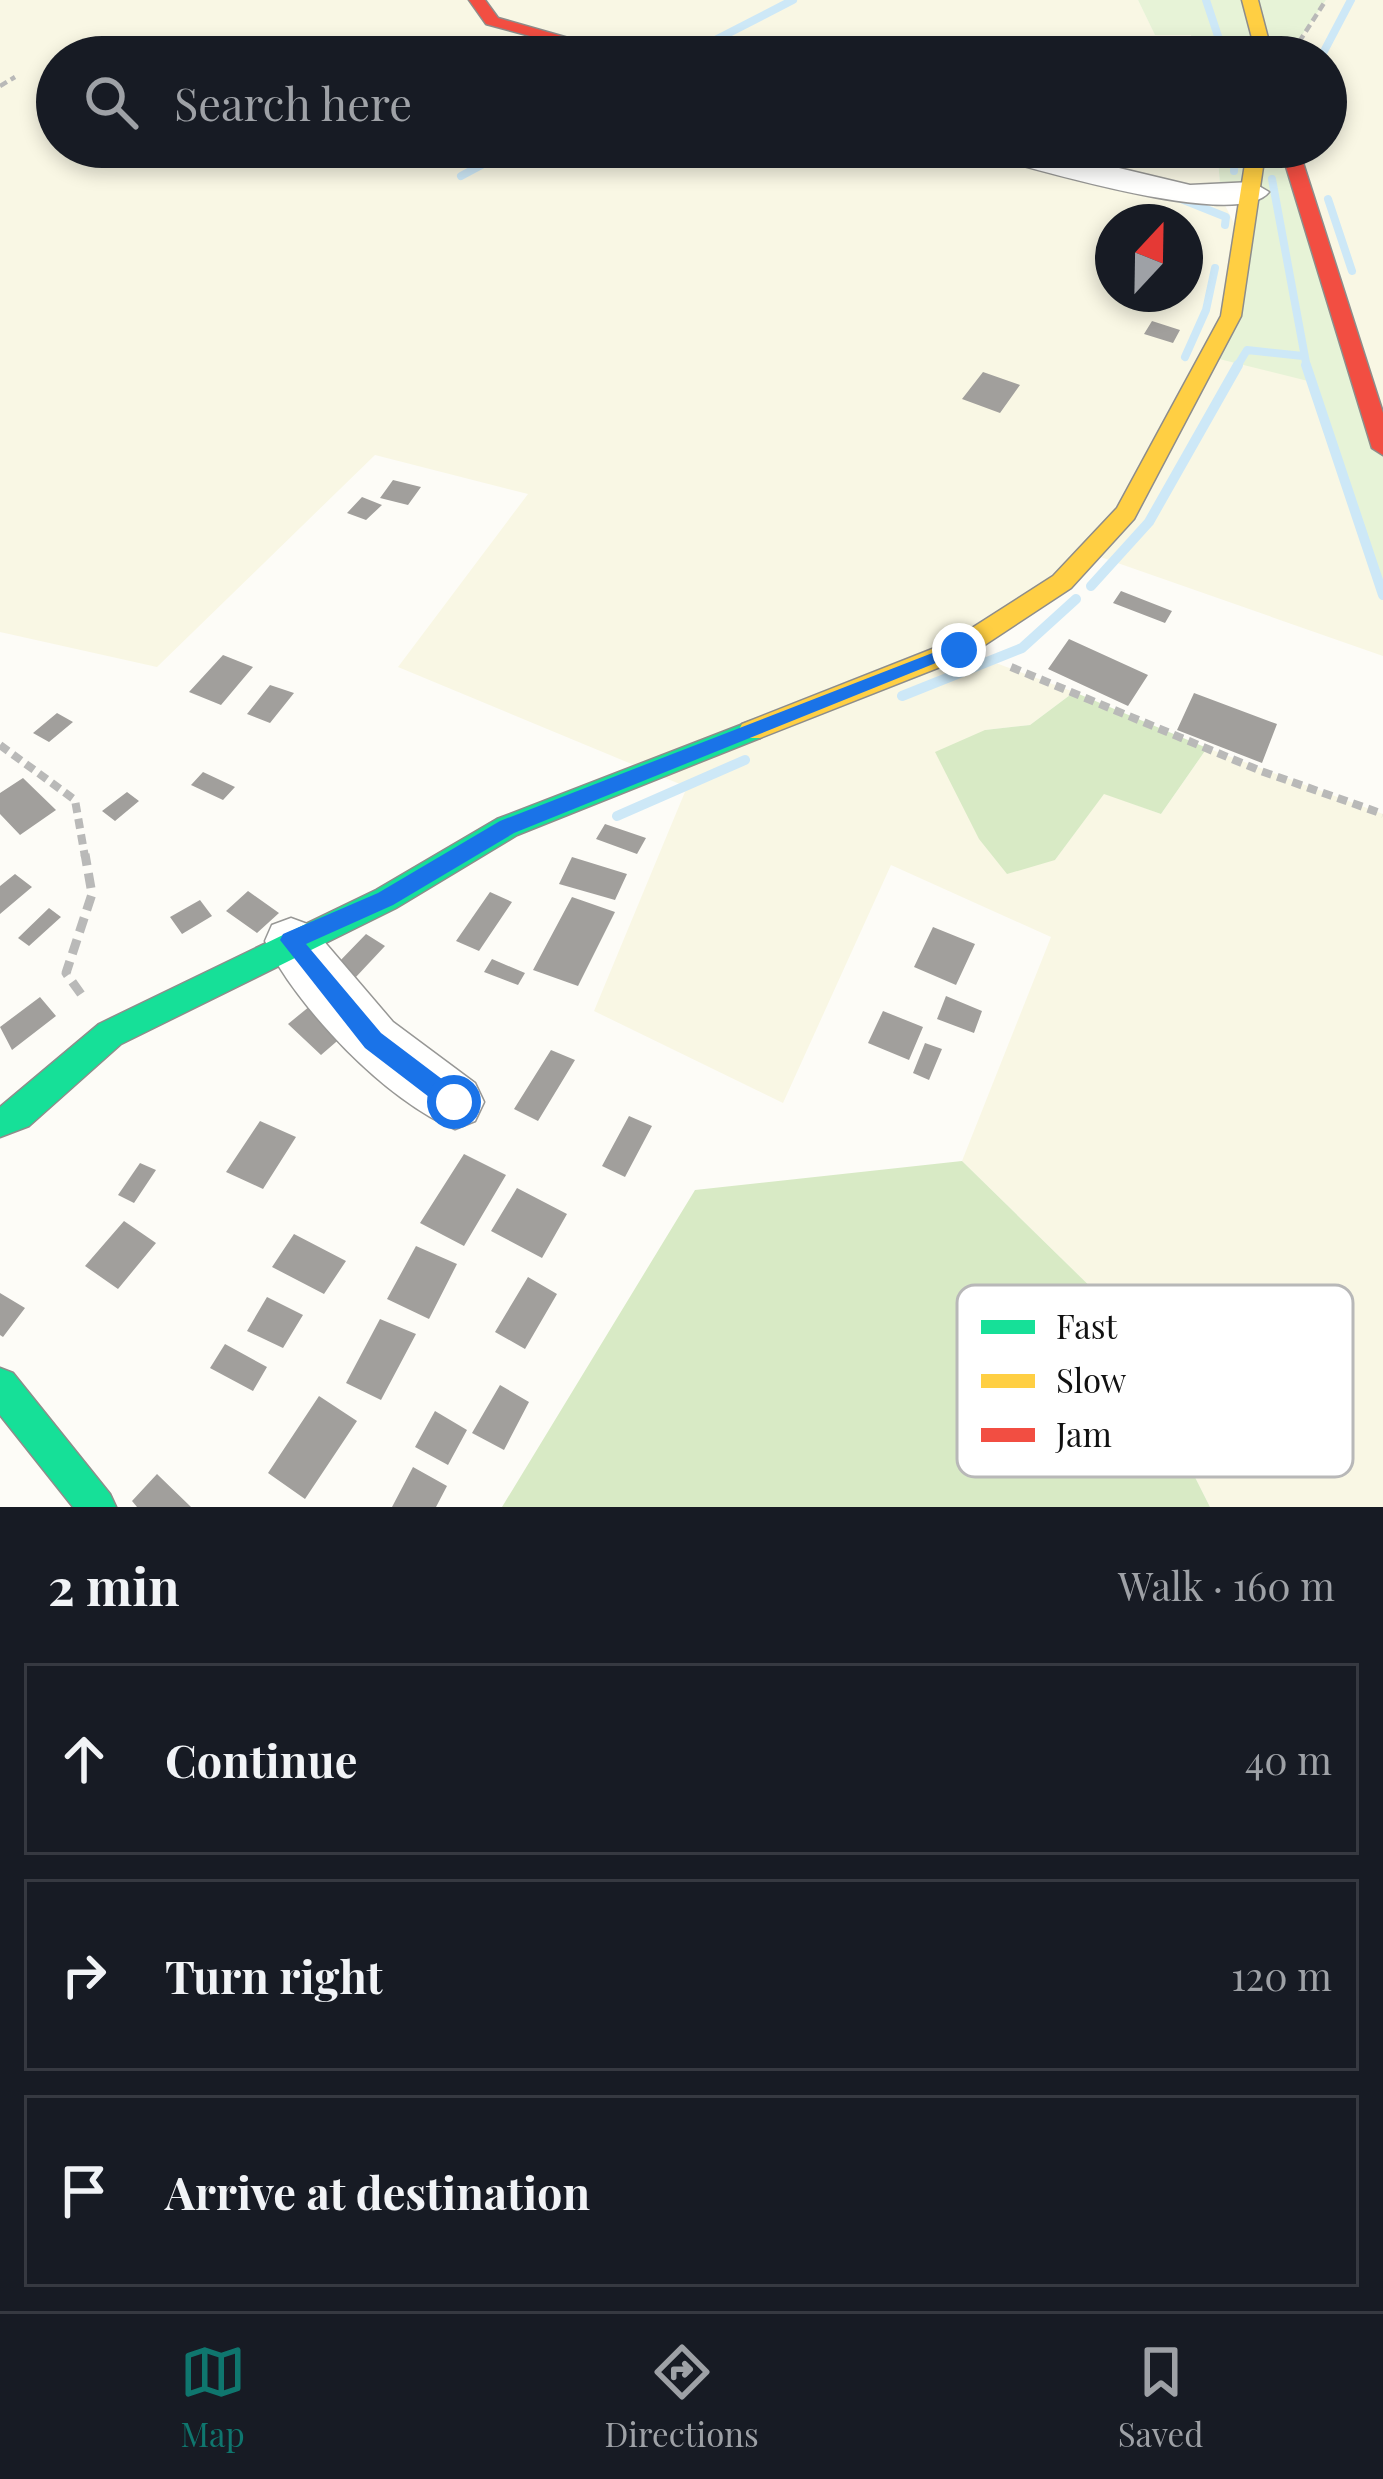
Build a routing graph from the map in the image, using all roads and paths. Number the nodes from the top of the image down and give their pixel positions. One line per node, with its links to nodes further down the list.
1 (477, 0): 4 (street)
2 (1250, 0): 5 (street)
3 (1326, 0): 6 (path)
4 (548, 36)
5 (1259, 36)
6 (1301, 36)
7 (15, 77): 8 (path)
8 (0, 86)
9 (1078, 168): 12 (street)
10 (1254, 168): 12 (street)
11 (1295, 168): 13 (street)
12 (1252, 192): 17 (street)
13 (1383, 448)
14 (1012, 668): 16 (path)
15 (0, 745): 18 (path)
16 (1383, 814)
17 (291, 940): 18 (street); 19 (street)
18 (110, 1034): 20 (street)
19 (454, 1102)
20 (6, 1126)
21 (0, 1386): 22 (street)
22 (97, 1507)

